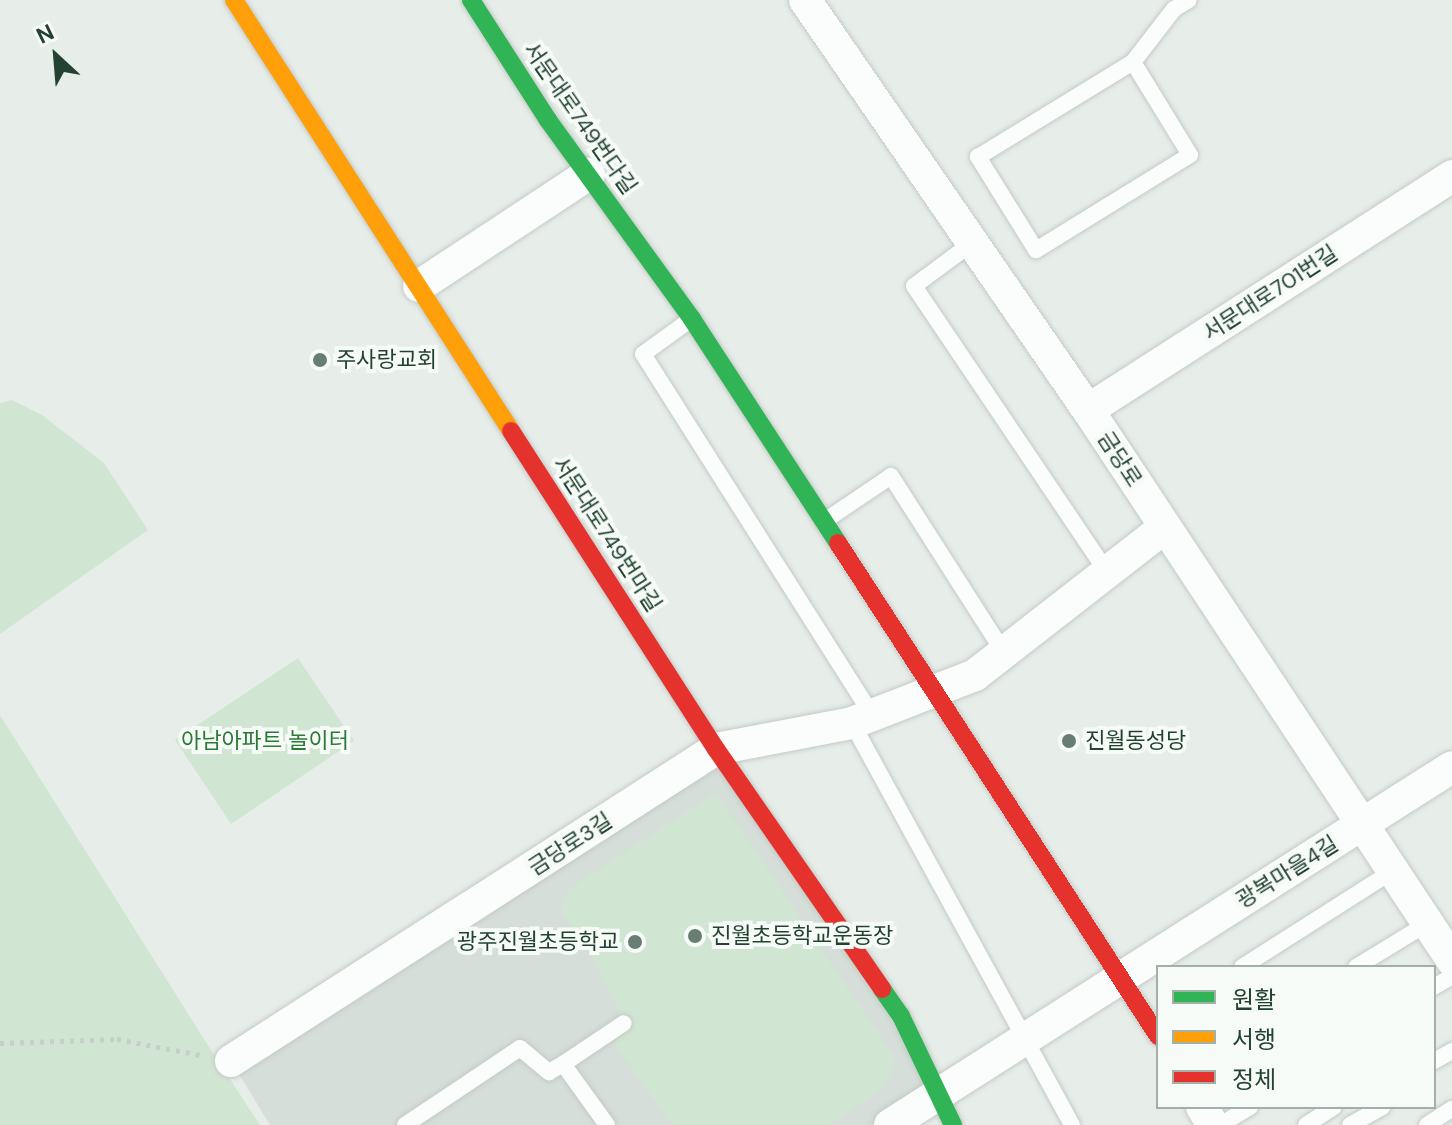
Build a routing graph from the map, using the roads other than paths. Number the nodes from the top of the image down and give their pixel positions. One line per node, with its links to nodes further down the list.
1 (234, 0): 9 (street, 서문대로749번마길)
2 (471, 0): 6 (street, 서문대로749번다길)
3 (805, 0): 8 (street, 금당로)
4 (1189, 0): 5 (lane)
5 (1133, 62): 5 (lane)
6 (589, 174): 9 (street); 10 (street, 서문대로749번다길)
7 (1452, 176): 11 (street, 서문대로701번길)
8 (972, 243): 11 (street, 금당로); 14 (lane)
9 (419, 286): 18 (street, 서문대로749번마길)
10 (692, 319): 12 (street); 17 (lane)
11 (1088, 410): 13 (street, 금당로)
12 (824, 521): 15 (lane); 16 (street)
13 (1165, 527): 14 (street, 금당로3길); 20 (street, 금당로)
14 (1107, 572): 15 (street, 금당로3길)
15 (1003, 651): 16 (street, 금당로3길)
16 (935, 691): 17 (street, 금당로3길); 26 (street)
17 (862, 719): 18 (street, 금당로3길); 29 (lane)
18 (716, 749): 30 (street, 금당로3길); 32 (street, 서문대로749번마길)
19 (1452, 767): 20 (street, 광복마을4길)
20 (1364, 824): 21 (street, 금당로); 26 (street, 광복마을4길)
21 (1394, 870): 22 (street, 금당로); 24 (lane)
22 (1428, 923): 23 (street, 금당로); 25 (lane)
23 (1452, 960)
24 (1245, 965)
25 (1359, 965)
26 (1121, 975): 28 (street); 29 (street, 광복마을4길)
27 (624, 1023): 31 (lane)
28 (1156, 1027)
29 (1024, 1038): 32 (street, 광복마을4길); 42 (lane)
30 (231, 1061)
31 (563, 1064): 38 (lane); 39 (lane)
32 (938, 1093): 40 (street, 광복마을4길); 41 (street, 서문대로749번마길)
33 (1247, 1109): 43 (lane)
34 (1332, 1109): 44 (lane)
35 (1337, 1109): 45 (lane)
36 (1378, 1109): 45 (lane)
37 (1452, 1109): 46 (lane)
38 (405, 1125)
39 (607, 1125)
40 (890, 1125)
41 (953, 1125)
42 (1072, 1125)
43 (1220, 1125)
44 (1306, 1125)
45 (1349, 1125)
46 (1427, 1125)

